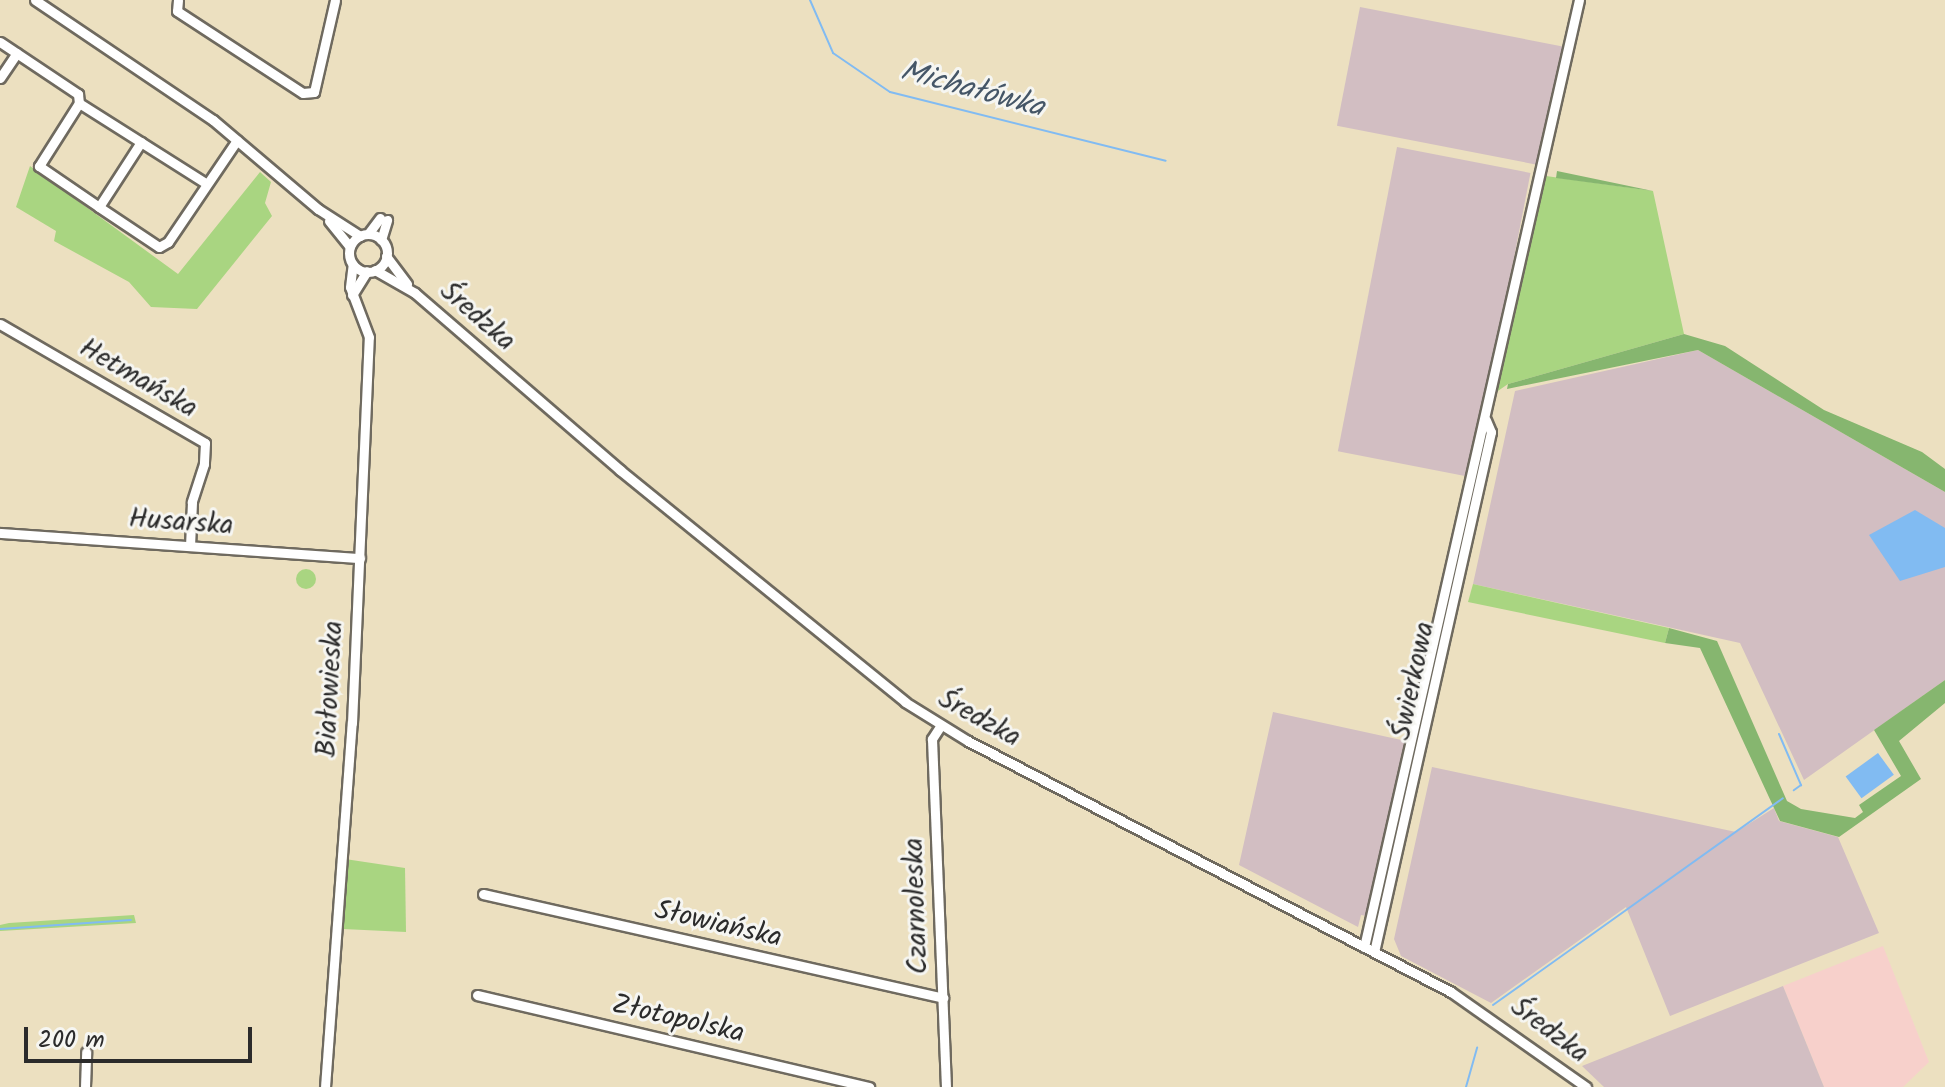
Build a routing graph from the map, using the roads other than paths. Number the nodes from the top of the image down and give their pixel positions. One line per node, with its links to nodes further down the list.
1 (35, 0): 9 (street)
2 (178, 0): 3 (street)
3 (335, 0)
4 (1579, 0): 23 (street, Świerkowa)
5 (0, 42): 6 (street)
6 (17, 53): 7 (street); 8 (street)
7 (0, 78)
8 (79, 103): 10 (street); 12 (street)
9 (237, 140): 11 (street); 13 (street)
10 (141, 142): 11 (street); 12 (street)
11 (207, 184): 12 (street)
12 (99, 207)
13 (318, 209): 14 (street); 16 (street)
14 (364, 235): 15 (street); 15 (street); 16 (street)
15 (381, 240): 17 (street)
16 (350, 247): 18 (street)
17 (386, 256): 19 (street); 20 (street, Średzka)
18 (353, 264): 19 (street); 21 (street, Białowieska)
19 (371, 270): 20 (street, Średzka); 21 (street)
20 (415, 293): 27 (street, Średzka)
21 (352, 295): 26 (street, Białowieska)
22 (0, 324): 25 (street, Hetmańska)
23 (1486, 420): 29 (street, Świerkowa); 30 (street, Świerkowa)
24 (0, 533): 25 (street, Husarska)
25 (190, 546): 26 (street, Husarska)
26 (360, 558): 35 (street, Białowieska)
27 (941, 725): 29 (street, Średzka); 32 (street, Czarnoleska)
28 (483, 894): 32 (street, Słowiańska)
29 (1364, 947): 30 (street, Średzka)
30 (1374, 952): 38 (street, Średzka)
31 (477, 995): 36 (street, Złotopolska)
32 (943, 998): 37 (street, Czarnoleska)
33 (86, 1052): 34 (street)
34 (85, 1087)
35 (325, 1087)
36 (869, 1087)
37 (946, 1087)
38 (1586, 1087)

